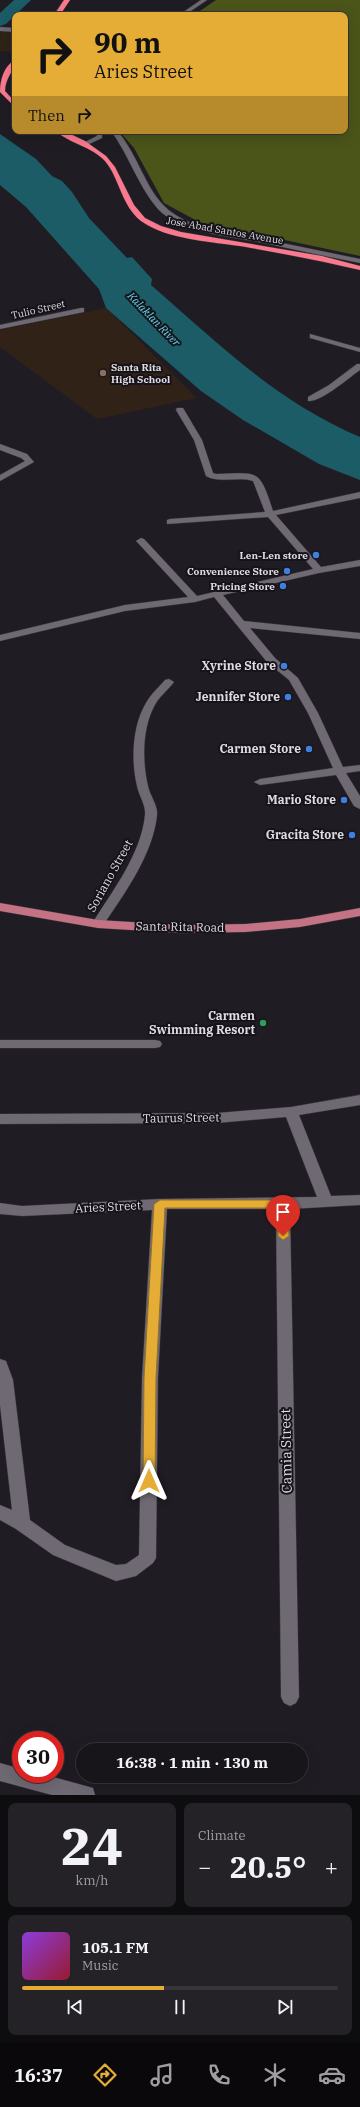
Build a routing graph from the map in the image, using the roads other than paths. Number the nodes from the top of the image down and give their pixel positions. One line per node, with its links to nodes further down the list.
1 (67, 0): 3 (highway)
2 (204, 0): 4 (street)
3 (59, 12)
4 (186, 12)
5 (0, 28): 6 (street)
6 (12, 30)
7 (12, 66): 8 (highway)
8 (1, 86): 9 (highway)
9 (12, 101)
10 (65, 134): 13 (highway, Jose Abad Santos Avenue)
11 (100, 134): 13 (street)
12 (116, 134): 14 (street)
13 (85, 144): 15 (highway, Jose Abad Santos Avenue)
14 (360, 261)
15 (360, 268)
16 (81, 310): 17 (street, Tulio Street)
17 (0, 327)
18 (313, 336): 19 (street)
19 (360, 350)
20 (360, 366): 21 (street)
21 (349, 374): 22 (street); 23 (street)
22 (360, 377)
23 (312, 399)
24 (180, 410): 28 (street)
25 (0, 447): 26 (street)
26 (0, 478)
27 (360, 496): 28 (street)
28 (270, 514): 29 (street); 32 (street)
29 (170, 522)
30 (141, 541): 34 (street)
31 (360, 563): 32 (street)
32 (319, 570): 33 (street)
33 (217, 595): 34 (street); 35 (street)
34 (194, 599): 37 (street)
35 (241, 624): 36 (street); 40 (street)
36 (360, 636)
37 (0, 638)
38 (169, 682): 45 (street, Soriano Street)
39 (360, 768): 40 (street)
40 (339, 770): 41 (street); 42 (street)
41 (260, 782)
42 (360, 806)
43 (0, 907): 45 (main road, Santa Rita Road)
44 (360, 912): 45 (main road, Santa Rita Road)
45 (98, 924)
46 (0, 1044): 47 (street)
47 (155, 1044)
48 (360, 1100): 49 (street, Taurus Street)
49 (291, 1112): 50 (street, Taurus Street); 52 (street)
50 (0, 1119)
51 (360, 1200): 52 (street, Aries Street)
52 (326, 1202): 54 (street, Aries Street)
53 (160, 1204): 54 (street, Aries Street); 55 (street, Aries Street); 58 (street)
54 (283, 1204): 59 (street, Camia Street)
55 (0, 1208)
56 (0, 1365): 58 (street)
57 (0, 1512): 58 (street)
58 (22, 1524)
59 (290, 1697)
60 (0, 1773): 61 (street)
61 (86, 1795)

